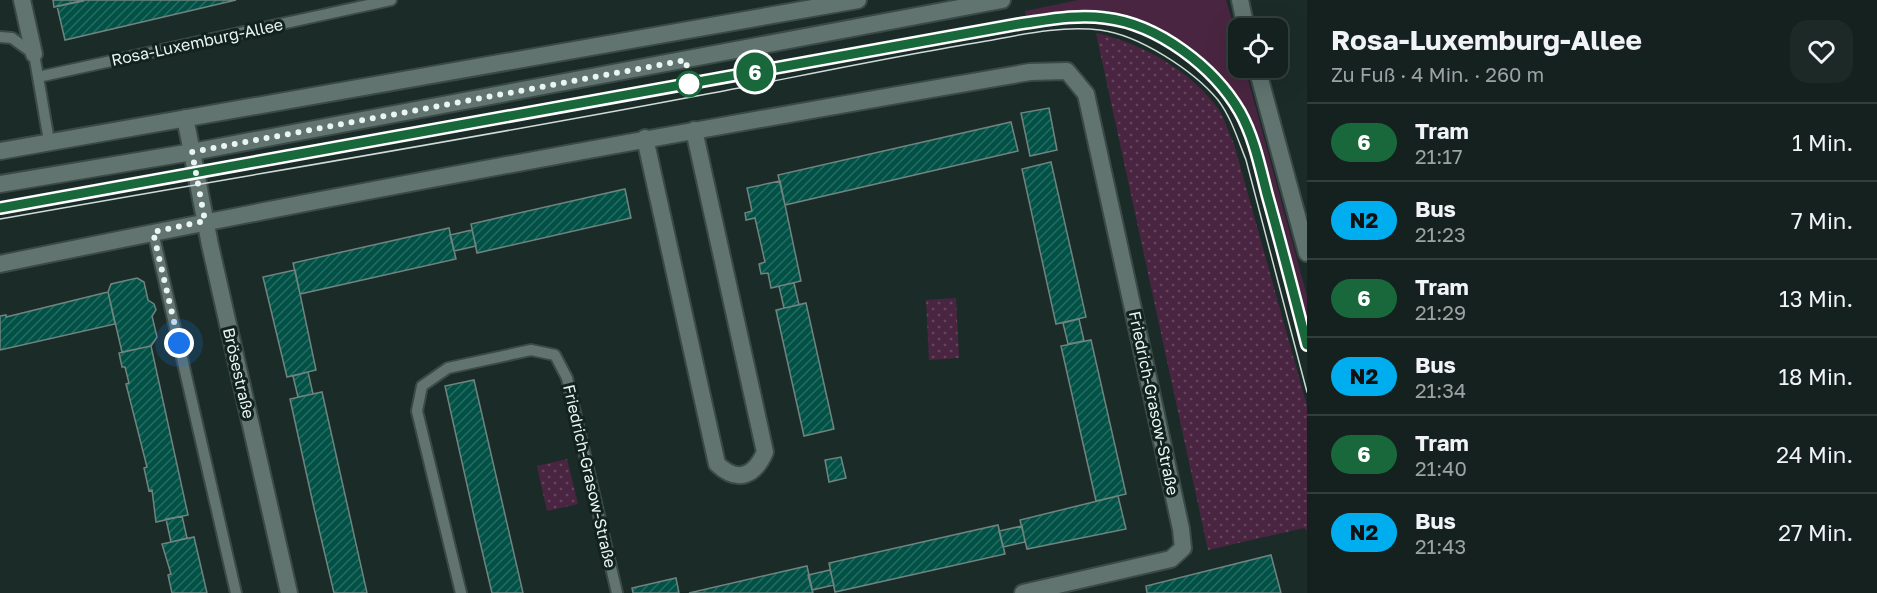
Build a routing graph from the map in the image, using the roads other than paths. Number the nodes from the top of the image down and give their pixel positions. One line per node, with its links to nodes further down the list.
1 (22, 0): 9 (street)
2 (391, 0): 10 (lane, Rosa-Luxemburg-Allee)
3 (1002, 0): 7 (street)
4 (1240, 0): 6 (street)
5 (849, 1): 7 (street); 12 (street)
6 (1244, 18)
7 (850, 30): 17 (street)
8 (0, 37): 9 (lane)
9 (34, 54): 10 (lane)
10 (38, 77): 15 (lane)
11 (1260, 78): 21 (street)
12 (185, 118): 15 (street); 17 (street)
13 (694, 130): 14 (street); 14 (street); 23 (street, Friedrich-Grasow-Straße)
14 (645, 138): 19 (street)
15 (49, 141): 16 (street)
16 (0, 151)
17 (192, 152): 18 (street); 19 (street, Brösestraße)
18 (0, 184)
19 (205, 221): 20 (street); 25 (street, Brösestraße)
20 (153, 232): 22 (street); 24 (lane)
21 (1307, 253)
22 (0, 264)
23 (1076, 588): 28 (street, Friedrich-Grasow-Straße)
24 (236, 593)
25 (289, 593)
26 (461, 593): 27 (lane, Friedrich-Grasow-Straße)
27 (617, 593)
28 (1023, 593)

